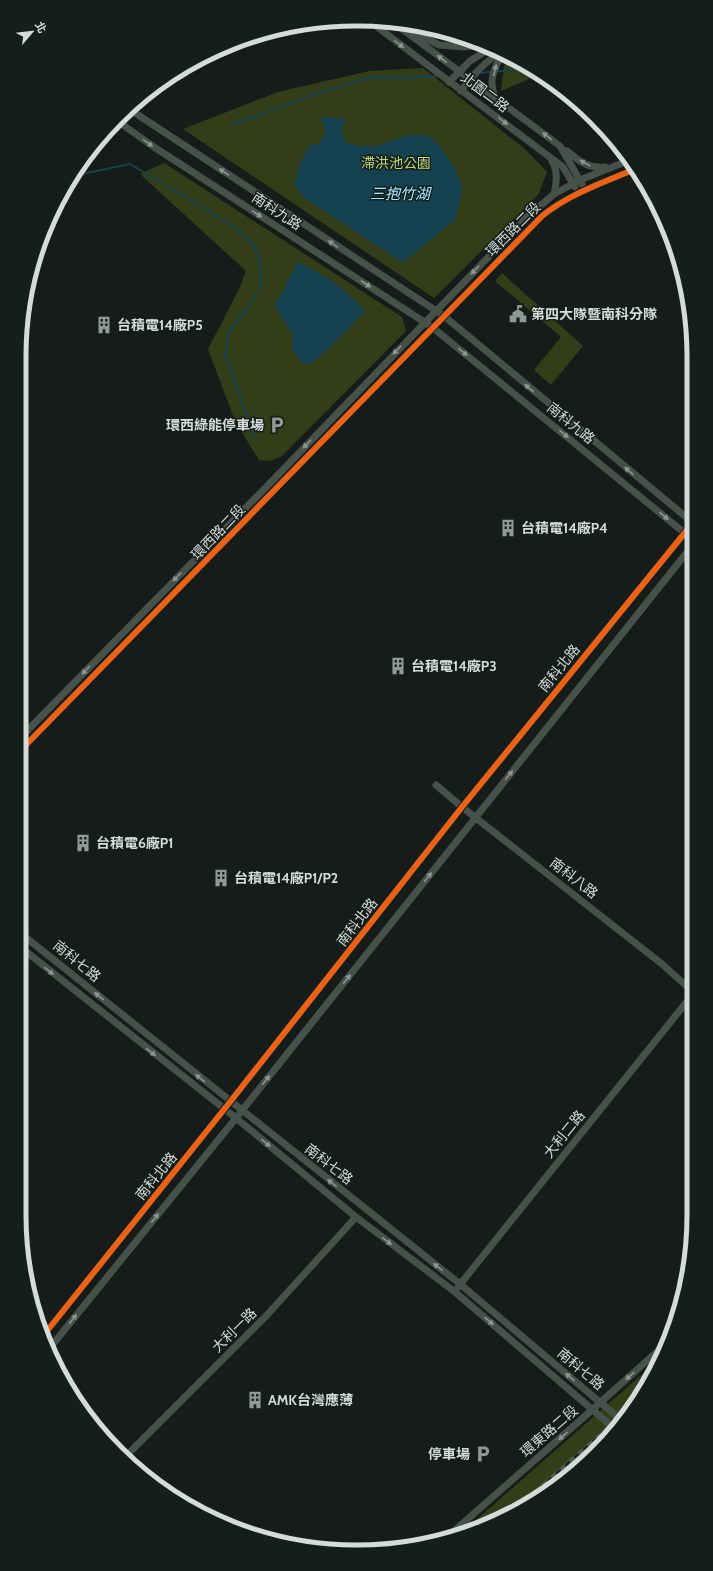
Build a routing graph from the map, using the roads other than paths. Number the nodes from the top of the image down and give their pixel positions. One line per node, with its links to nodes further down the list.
1 (379, 27): 8 (street, 北園二路, one-way to 8)
2 (402, 29): 8 (street, 北園二路, one-way to 2)
3 (410, 30): 4 (street)
4 (469, 46)
5 (485, 52): 8 (street)
6 (495, 56): 9 (street)
7 (500, 59): 11 (street, one-way to 7)
8 (454, 76): 9 (street, 北園二路); 10 (street, 北園二路)
9 (473, 76): 10 (street); 11 (street, 北園二路)
10 (461, 91): 15 (street, 北園二路, one-way to 15)
11 (510, 108): 14 (street, 北園二路, one-way to 11)
12 (134, 112): 23 (street, 南科九路, one-way to 12)
13 (122, 124): 25 (street, 南科九路, one-way to 25)
14 (560, 146): 17 (street, one-way to 14); 19 (street, 北園二路)
15 (550, 157): 19 (street, 北園二路); 22 (street)
16 (624, 163): 17 (street, 環西路二段)
17 (614, 167): 19 (street, 環西路二段)
18 (630, 171): 20 (street, 環西路二段)
19 (577, 182): 20 (street, 北園二路); 21 (street, 北園二路); 22 (street, 環西路二段)
20 (585, 189): 21 (street, 環西路二段)
21 (578, 193): 24 (street, 環西路二段)
22 (554, 194): 23 (street, 環西路二段, one-way to 23)
23 (435, 312): 24 (street, 南科九路); 25 (street, 環西路二段)
24 (444, 316): 26 (street, 環西路二段); 27 (street, 南科九路, one-way to 24)
25 (424, 322): 26 (street, 南科九路); 32 (street, 環西路二段, one-way to 32)
26 (432, 327): 29 (street, 南科九路, one-way to 29); 33 (street, 環西路二段)
27 (687, 519)
28 (687, 529): 29 (street, 南科北路)
29 (684, 533): 30 (street, 南科九路); 35 (street, 南科北路)
30 (687, 535)
31 (687, 552): 36 (street, 南科北路, one-way to 31)
32 (26, 732)
33 (26, 745)
34 (436, 785): 35 (street, 南科八路)
35 (462, 807): 36 (street, 南科八路); 41 (street, 南科北路)
36 (476, 817): 39 (street, 南科八路); 43 (street, 南科北路, one-way to 36)
37 (26, 938): 41 (street, 南科七路, one-way to 37)
38 (26, 952): 42 (street, 南科七路, one-way to 42)
39 (687, 987)
40 (687, 1000): 46 (street, 大利二路)
41 (230, 1102): 42 (street, 南科北路); 43 (street, 南科七路)
42 (225, 1109): 44 (street, 南科七路); 48 (street, 南科北路)
43 (241, 1111): 44 (street, 南科北路); 46 (street, 南科七路, one-way to 43)
44 (236, 1118): 45 (street, 南科七路, one-way to 45); 49 (street, 南科北路, one-way to 44)
45 (356, 1217): 47 (street, 南科七路, one-way to 47); 55 (street, 大利一路)
46 (460, 1284): 47 (street, 大利二路); 51 (street, 南科七路, one-way to 46)
47 (455, 1292): 52 (street, 南科七路, one-way to 52)
48 (47, 1331)
49 (53, 1345)
50 (658, 1350): 51 (street, 環東路二段, one-way to 51)
51 (600, 1402): 52 (street, 環東路二段); 53 (street, 南科七路)
52 (592, 1410): 54 (street, 南科七路); 56 (street, 環東路二段, one-way to 56)
53 (618, 1417)
54 (611, 1425)
55 (129, 1453)
56 (456, 1529)

